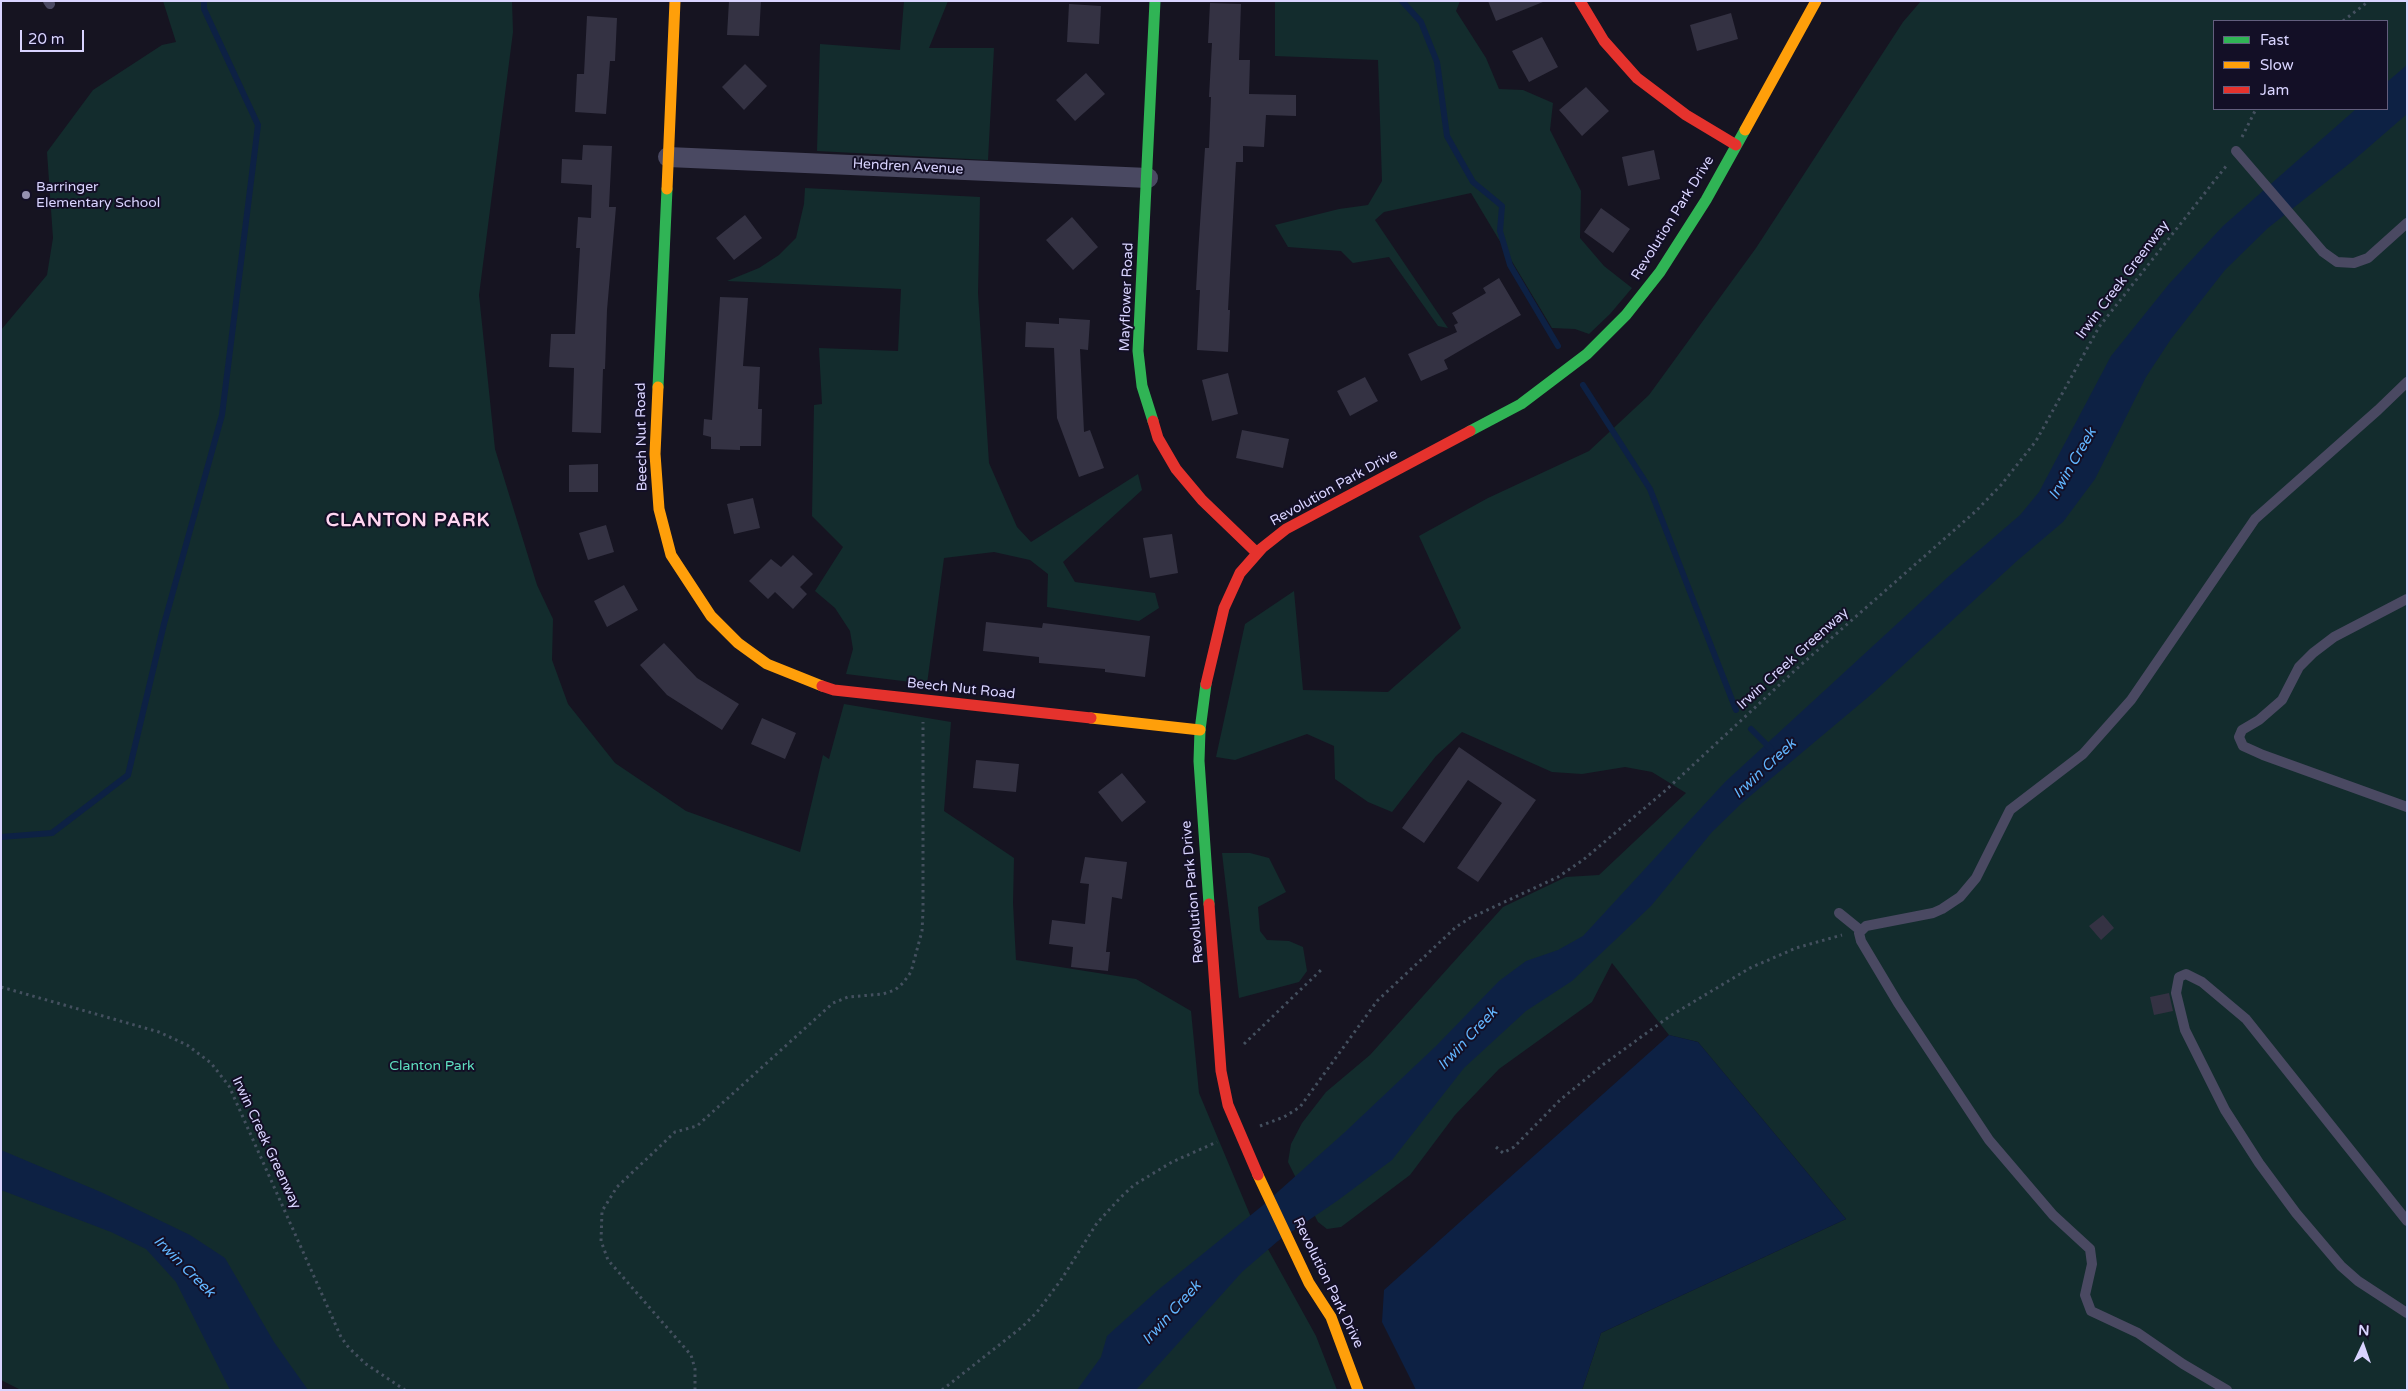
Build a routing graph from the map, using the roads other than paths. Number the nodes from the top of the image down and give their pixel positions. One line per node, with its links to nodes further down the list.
1 (675, 1): 7 (street, Beech Nut Road)
2 (1154, 1): 8 (street, Mayflower Road)
3 (1580, 1): 5 (street)
4 (1816, 1): 5 (street, Revolution Park Drive)
5 (1736, 146): 11 (street, Revolution Park Drive)
6 (2236, 151): 9 (lane)
7 (668, 157): 8 (street, Hendren Avenue); 13 (street, Beech Nut Road)
8 (1148, 178): 11 (street, Mayflower Road)
9 (2407, 223)
10 (2407, 382): 16 (lane)
11 (1257, 553): 13 (street, Revolution Park Drive)
12 (2407, 599): 14 (lane)
13 (1200, 730): 19 (street, Revolution Park Drive)
14 (2407, 807)
15 (1839, 913): 16 (lane)
16 (1860, 930): 20 (lane)
17 (2407, 1221): 18 (lane)
18 (2407, 1313)
19 (1358, 1390)
20 (2227, 1390)

